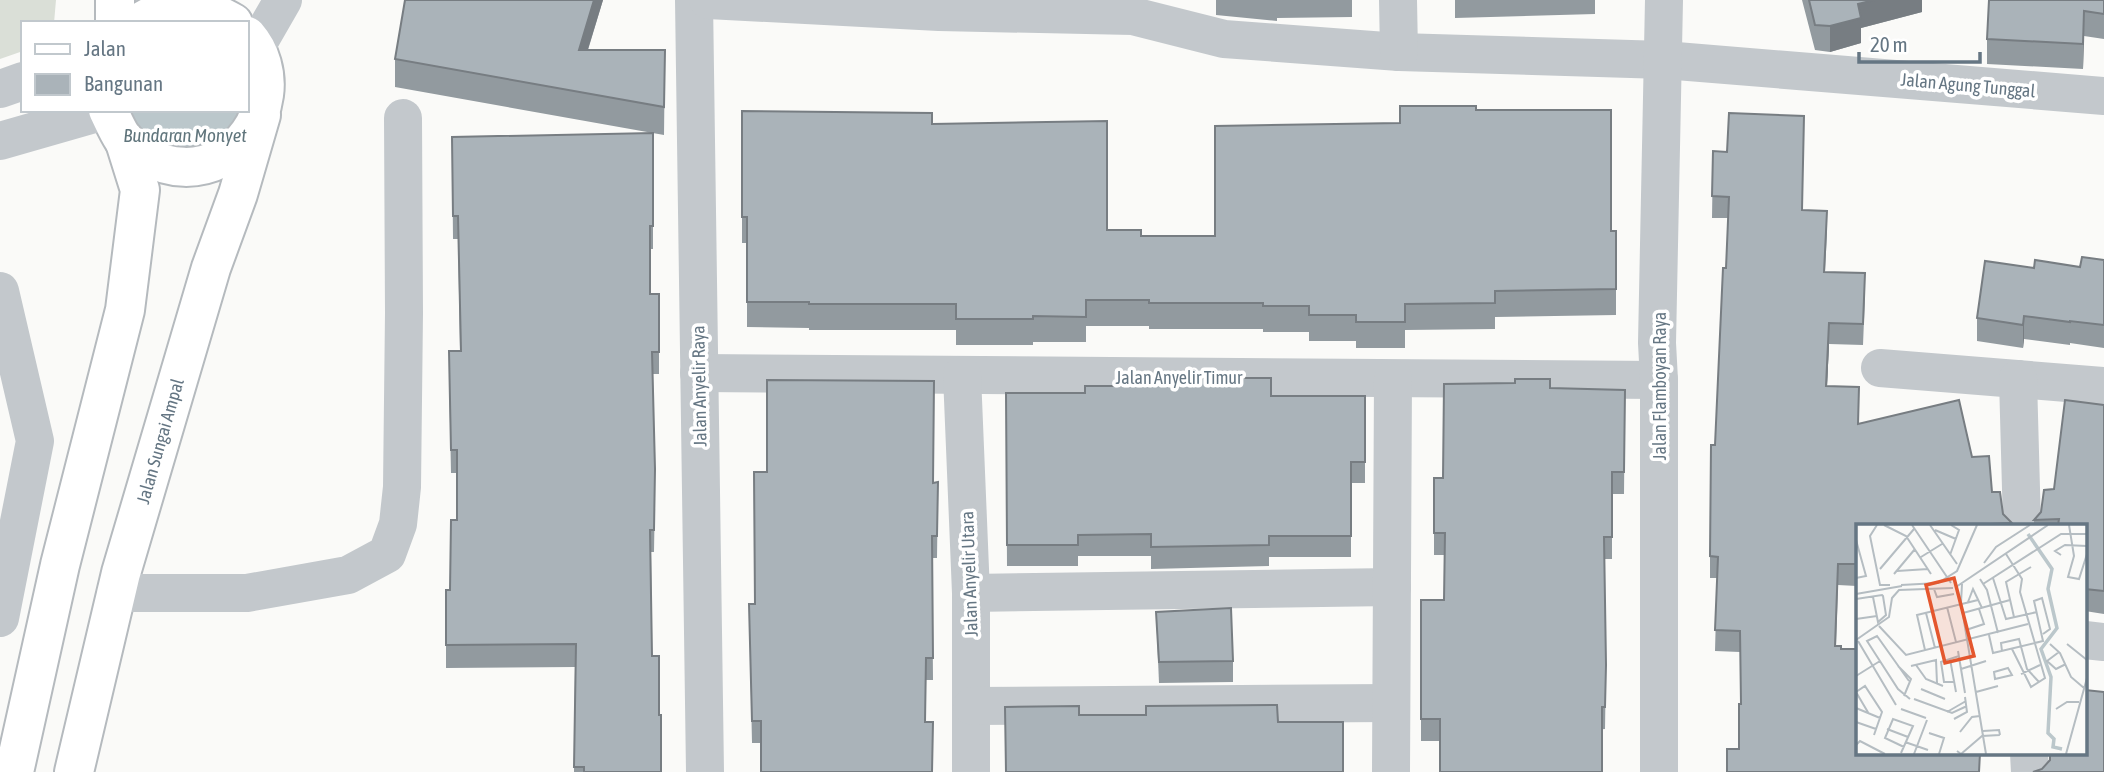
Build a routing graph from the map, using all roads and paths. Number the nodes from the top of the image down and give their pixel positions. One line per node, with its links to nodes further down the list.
1 (116, 0): 10 (main road)
2 (216, 0): 13 (main road)
3 (283, 0): 14 (street)
4 (694, 0): 27 (street, Jalan Anyelir Raya)
5 (708, 0): 8 (street, Jalan Agung Tunggal)
6 (1398, 0): 16 (street)
7 (1664, 0): 17 (street, Jalan Flamboyan Raya)
8 (939, 6): 9 (street, Jalan Agung Tunggal)
9 (1133, 8): 16 (street, Jalan Agung Tunggal)
10 (115, 21)
11 (142, 21): 12 (main road)
12 (227, 21)
13 (234, 21)
14 (248, 28)
15 (248, 43): 21 (main road, Jalan Sungai Ampal)
16 (1399, 52): 17 (street, Jalan Agung Tunggal)
17 (1664, 60): 20 (street, Jalan Agung Tunggal); 31 (street, Jalan Flamboyan Raya)
18 (21, 82): 19 (street)
19 (0, 89)
20 (2104, 96)
21 (261, 115): 23 (main road); 35 (main road, Jalan Sungai Ampal)
22 (403, 118): 35 (street)
23 (116, 125): 24 (street); 43 (main road)
24 (0, 141)
25 (0, 291): 37 (street)
26 (1880, 368): 30 (street)
27 (699, 373): 28 (street, Jalan Anyelir Timur); 45 (street, Jalan Anyelir Raya)
28 (962, 375): 29 (street, Jalan Anyelir Timur); 36 (street, Jalan Anyelir Utara)
29 (1393, 379): 31 (street, Jalan Anyelir Timur); 34 (street)
30 (2018, 379): 32 (street); 33 (street)
31 (1659, 380): 48 (street, Jalan Flamboyan Raya)
32 (2104, 386)
33 (2022, 524)
34 (1392, 587): 36 (street); 40 (street)
35 (116, 593): 44 (main road, Jalan Sungai Ampal)
36 (971, 593): 41 (street, Jalan Anyelir Utara)
37 (0, 618)
38 (2086, 640): 39 (street)
39 (2104, 642)
40 (1391, 703): 41 (street); 47 (street)
41 (972, 706): 46 (street, Jalan Anyelir Utara)
42 (2029, 754): 49 (street)
43 (14, 772)
44 (74, 772)
45 (705, 772)
46 (971, 772)
47 (1391, 772)
48 (1659, 772)
49 (2030, 772)

